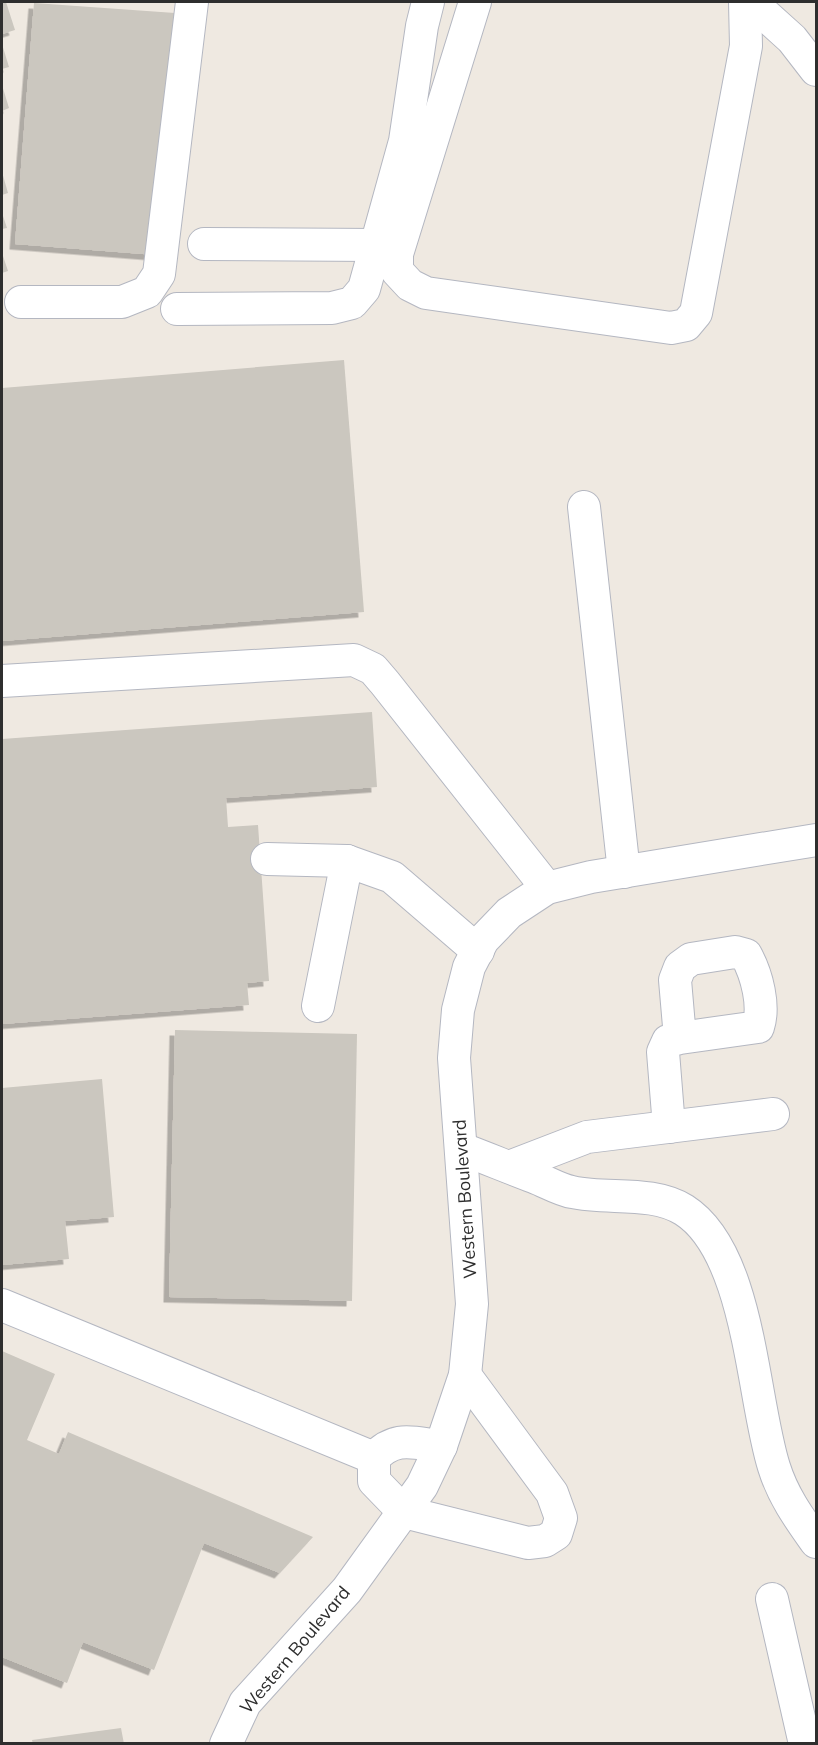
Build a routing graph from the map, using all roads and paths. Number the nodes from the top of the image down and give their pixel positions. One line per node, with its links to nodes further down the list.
1 (192, 2): 9 (street)
2 (428, 2): 8 (street)
3 (474, 2): 4 (street)
4 (745, 2)
5 (750, 2): 6 (street)
6 (816, 70)
7 (204, 244): 8 (street)
8 (377, 245): 10 (street)
9 (21, 302)
10 (177, 309)
11 (584, 507): 16 (street)
12 (2, 681): 17 (street)
13 (816, 840): 16 (street, Western Boulevard)
14 (267, 859): 15 (street)
15 (346, 861): 18 (street); 19 (street)
16 (624, 872): 17 (street, Western Boulevard)
17 (547, 888): 18 (street, Western Boulevard)
18 (478, 951): 23 (street, Western Boulevard)
19 (318, 1006)
20 (680, 1038): 22 (street)
21 (773, 1114): 22 (street)
22 (669, 1127): 24 (street)
23 (462, 1149): 24 (street); 26 (street, Western Boulevard)
24 (509, 1167): 30 (street)
25 (2, 1305): 28 (street)
26 (465, 1375): 27 (street, Western Boulevard); 29 (street)
27 (441, 1446): 28 (street); 29 (street, Western Boulevard)
28 (374, 1458): 29 (street)
29 (404, 1512): 32 (street, Western Boulevard)
30 (816, 1542)
31 (772, 1599): 33 (street)
32 (226, 1743)
33 (805, 1743)

